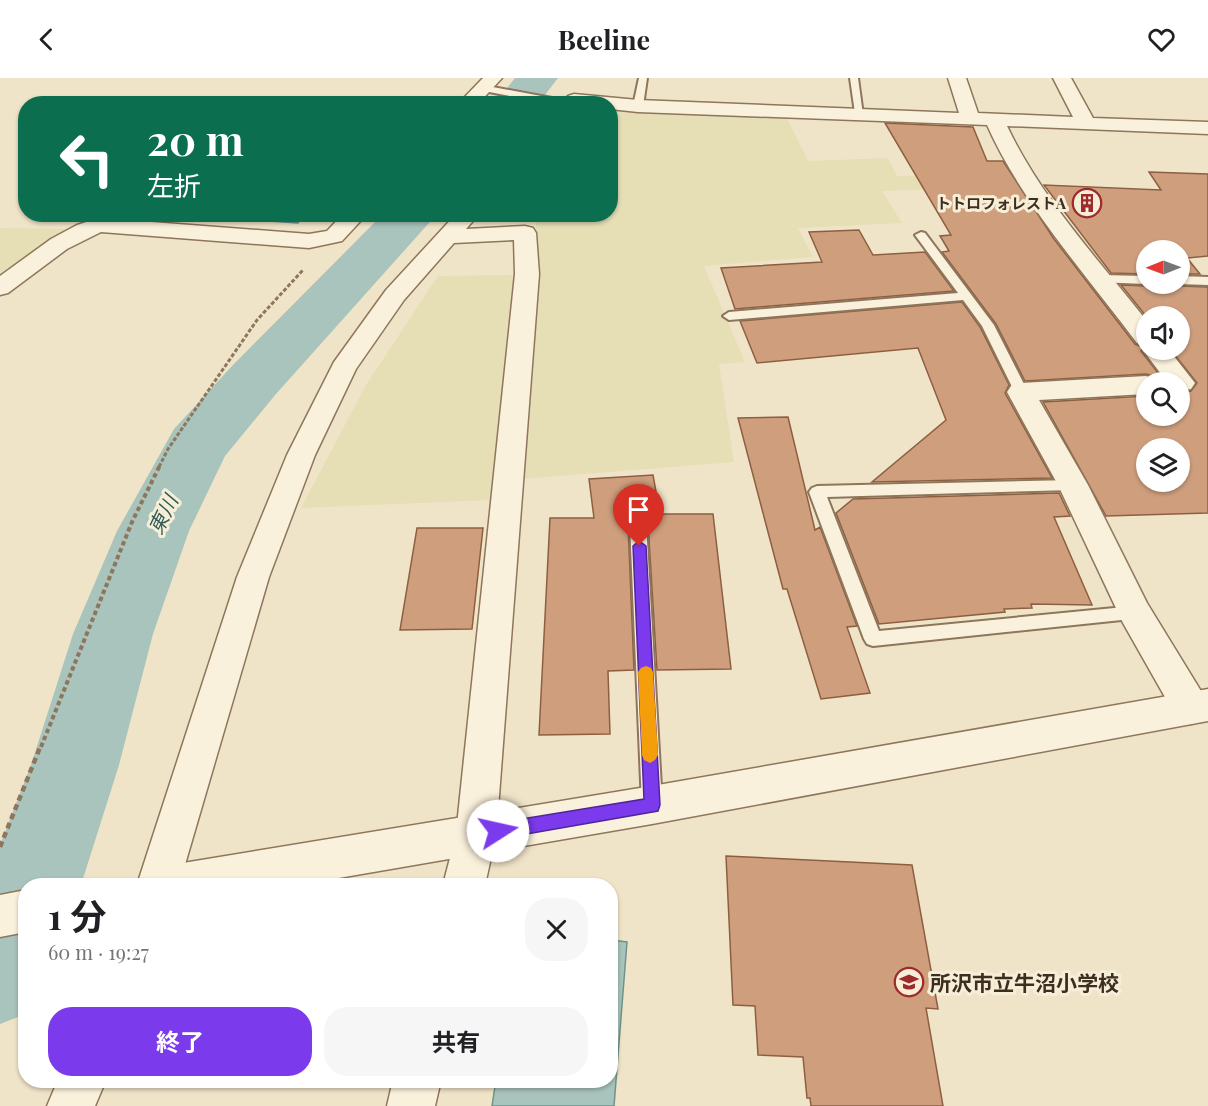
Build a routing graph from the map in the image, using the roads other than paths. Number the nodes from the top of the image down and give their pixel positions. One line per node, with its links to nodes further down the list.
1 (643, 78): 9 (lane)
2 (854, 78): 10 (lane)
3 (957, 78): 11 (street)
4 (1062, 78): 13 (street)
5 (489, 86): 6 (street); 7 (lane)
6 (476, 96)
7 (553, 96)
8 (618, 104): 9 (street)
9 (638, 106): 10 (street)
10 (860, 113): 11 (street)
11 (970, 118): 12 (street)
12 (994, 119): 13 (street); 19 (street)
13 (1086, 123): 14 (street)
14 (1207, 129)
15 (348, 222): 23 (street)
16 (461, 222): 18 (street)
17 (921, 235): 24 (lane)
18 (448, 237): 36 (street); 37 (street)
19 (1101, 279): 20 (lane); 26 (street)
20 (1136, 279)
21 (1190, 280): 22 (lane)
22 (1208, 280)
23 (0, 288)
24 (966, 296): 25 (lane); 30 (lane)
25 (729, 316)
26 (1136, 324)
27 (1166, 360): 28 (street)
28 (1178, 372)
29 (1136, 386): 30 (street)
30 (1022, 392): 31 (street)
31 (1073, 485): 33 (street); 33 (lane)
32 (638, 523): 35 (lane)
33 (1135, 613): 34 (street)
34 (1200, 706): 35 (street)
35 (652, 805): 36 (street)
36 (476, 834): 38 (street); 39 (street)
37 (160, 878)
38 (218, 878)
39 (466, 878)
40 (18, 913): 41 (street)
41 (0, 916)
42 (79, 1088): 44 (street)
43 (415, 1088): 45 (street)
44 (71, 1106)
45 (411, 1106)

